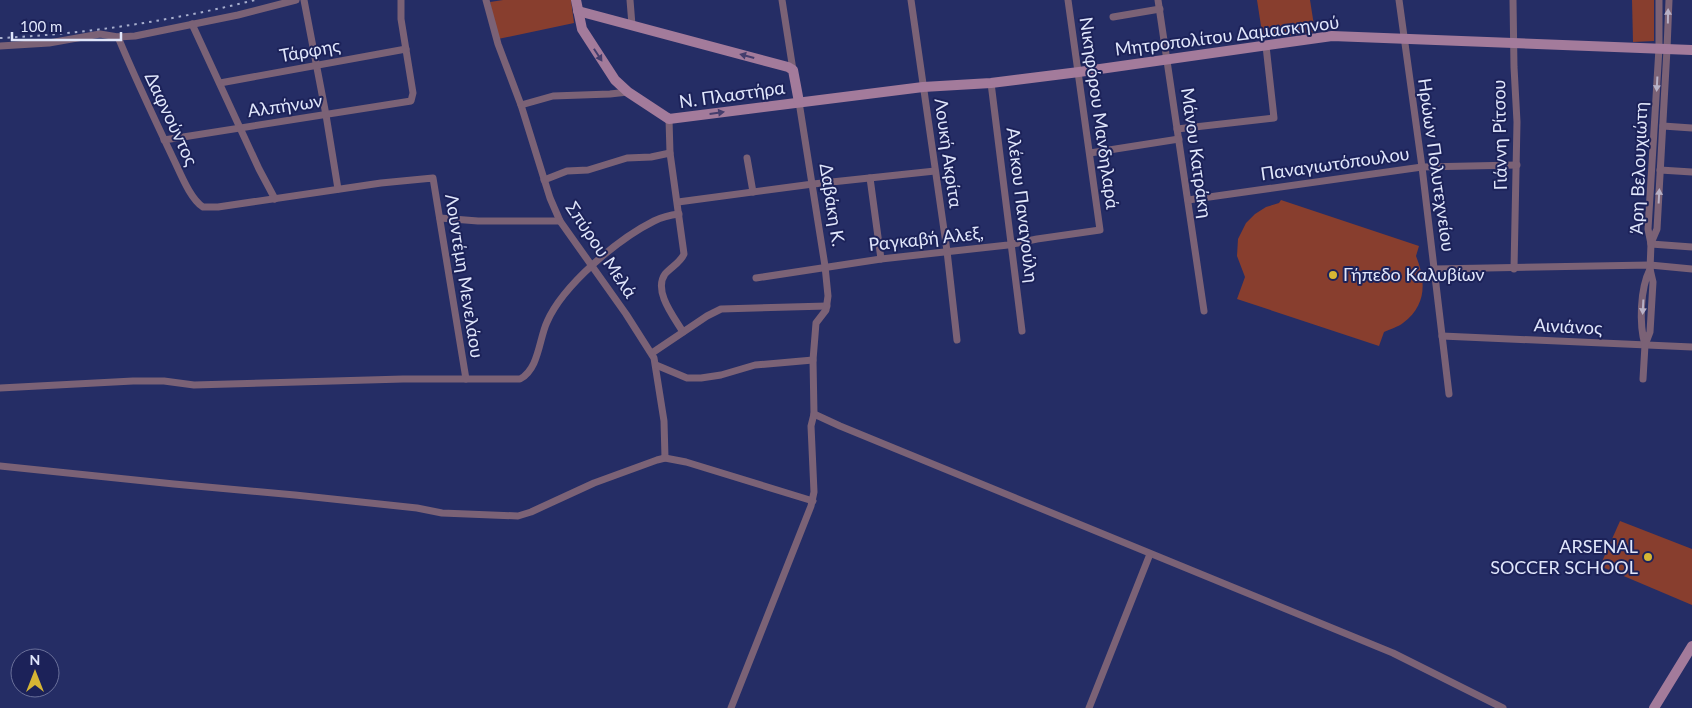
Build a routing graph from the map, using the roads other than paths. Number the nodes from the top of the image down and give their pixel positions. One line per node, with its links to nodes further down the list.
1 (296, 0): 18 (street)
2 (304, 0): 29 (street)
3 (401, 0): 25 (street)
4 (486, 0): 37 (street, Σπύρου Μελά)
5 (576, 0): 16 (street)
6 (630, 0): 19 (street)
7 (783, 0): 30 (street, Δαβάκη Κ.)
8 (911, 0): 34 (street, Λουκή Ακρίτα)
9 (1068, 0): 31 (street, Νικηφόρου Μανδηλαρά)
10 (1158, 0): 15 (street, Μάνου Κατράκη)
11 (1398, 0): 21 (street, Ηρώων Πολυτεχνείου)
12 (1513, 0): 22 (street, Γιάννη Ρίτσου)
13 (1659, 0): 26 (street, Άρη Βελουχιώτη)
14 (1669, 0): 26 (street, Άρη Βελουχιώτη, one-way to 14)
15 (1160, 9): 17 (street); 28 (street, Μάνου Κατράκη)
16 (578, 11): 19 (street); 35 (street, one-way to 35)
17 (1113, 17)
18 (192, 24): 20 (street); 32 (street)
19 (632, 25): 30 (street, one-way to 19)
20 (118, 37): 23 (street); 45 (street, Δαφνούντος)
21 (1403, 38): 22 (street, Μητροπολίτου Δαμασκηνού); 24 (street, Μητροπολίτου Δαμασκηνού); 50 (street, Ηρώων Πολυτεχνείου)
22 (1514, 43): 26 (street, Μητροπολίτου Δαμασκηνού); 49 (street, Γιάννη Ρίτσου)
23 (0, 46)
24 (1266, 46): 28 (street, Μητροπολίτου Δαμασκηνού); 43 (street)
25 (406, 49): 29 (street, Τάρφης); 38 (street, Αλπήνων)
26 (1663, 49): 27 (street, Μητροπολίτου Δαμασκηνού); 40 (street, Άρη Βελουχιώτη); 67 (street, Άρη Βελουχιώτη, one-way to 67)
27 (1692, 50)
28 (1167, 60): 31 (street, Μητροπολίτου Δαμασκηνού); 43 (street, Μάνου Κατράκη)
29 (317, 65): 32 (street, Τάρφης); 38 (street)
30 (793, 70): 36 (street, Δαβάκη Κ.)
31 (1079, 72): 33 (street, Μητροπολίτου Δαμασκηνού); 47 (street, Νικηφόρου Μανδηλαρά)
32 (220, 83): 41 (street)
33 (991, 83): 34 (street, Μητροπολίτου Δαμασκηνού); 66 (street, Αλέκου Παναγούλη)
34 (923, 87): 36 (street, Μητροπολίτου Δαμασκηνού); 52 (street, Λουκή Ακρίτα)
35 (628, 92): 37 (street); 39 (street)
36 (799, 102): 39 (street, Ν. Πλαστήρα, one-way to 36); 56 (street, Δαβάκη Κ.)
37 (520, 104): 55 (street, Σπύρου Μελά)
38 (326, 115): 41 (street, Αλπήνων); 57 (street)
39 (669, 119): 46 (street)
40 (1663, 126): 42 (street); 51 (street, Άρη Βελουχιώτη)
41 (241, 128): 45 (street, Αλπήνων); 59 (street)
42 (1692, 128)
43 (1177, 129): 44 (street, Μάνου Κατράκη)
44 (1179, 139): 47 (street); 60 (street, Μάνου Κατράκη)
45 (164, 140): 59 (street, Δαφνούντος)
46 (670, 153): 55 (street); 61 (street)
47 (1090, 153): 65 (street, Νικηφόρου Μανδηλαρά)
48 (747, 158): 58 (street)
49 (1517, 165): 50 (street, Παναγιωτόπουλου); 75 (street, Γιάννη Ρίτσου)
50 (1422, 167): 60 (street, Παναγιωτόπουλου); 74 (street, Ηρώων Πολυτεχνείου)
51 (1660, 170): 53 (street); 67 (street, Άρη Βελουχιώτη, one-way to 51)
52 (935, 172): 54 (street); 69 (street, Λουκή Ακρίτα)
53 (1692, 172)
54 (870, 178): 56 (street); 70 (street)
55 (544, 180): 64 (street, Σπύρου Μελά)
56 (813, 184): 58 (street); 71 (street, Δαβάκη Κ.)
57 (338, 189): 59 (street); 63 (street, Λουντέμη Μενελάου)
58 (753, 192): 61 (street)
59 (275, 199)
60 (1188, 200): 79 (street, Μάνου Κατράκη)
61 (678, 202): 62 (street)
62 (679, 214): 72 (street); 81 (street)
63 (440, 218): 64 (street); 89 (street, Λουντέμη Μενελάου)
64 (560, 221): 72 (street, Σπύρου Μελά)
65 (1100, 230): 66 (street, Ραγκαβή Αλεξ,)
66 (1012, 244): 69 (street, Ραγκαβή Αλεξ,); 80 (street, Αλέκου Παναγούλη)
67 (1651, 244): 68 (street); 73 (street)
68 (1692, 247)
69 (947, 251): 70 (street, Ραγκαβή Αλεξ,); 83 (street, Λουκή Ακρίτα)
70 (881, 259): 71 (street, Ραγκαβή Αλεξ,)
71 (825, 266): 77 (street, Ραγκαβή Αλεξ,); 78 (street, Δαβάκη Κ.)
72 (592, 267): 86 (street, Σπύρου Μελά); 89 (street)
73 (1650, 267): 75 (street); 76 (street); 84 (street)
74 (1434, 269): 75 (street); 82 (street, Ηρώων Πολυτεχνείου)
75 (1514, 269)
76 (1692, 269)
77 (756, 278)
78 (827, 306): 81 (street); 87 (street)
79 (1204, 311)
80 (1022, 331)
81 (683, 332): 86 (street)
82 (1442, 336): 84 (street, Αινιάνος); 92 (street, Ηρώων Πολυτεχνείου)
83 (957, 340)
84 (1645, 345): 85 (street, Αινιάνος); 90 (street)
85 (1692, 347)
86 (652, 353): 88 (street, Σπύρου Μελά)
87 (813, 360): 88 (street); 93 (street)
88 (656, 365): 94 (street, Σπύρου Μελά)
89 (466, 379): 91 (street)
90 (1643, 379)
91 (0, 388)
92 (1449, 394)
93 (814, 414): 96 (street); 97 (street)
94 (665, 458): 95 (street); 96 (street)
95 (0, 466)
96 (813, 501): 99 (street)
97 (1150, 554): 100 (street); 101 (street)
98 (1692, 646): 102 (street)
99 (731, 708)
100 (1088, 708)
101 (1503, 708)
102 (1654, 708)

